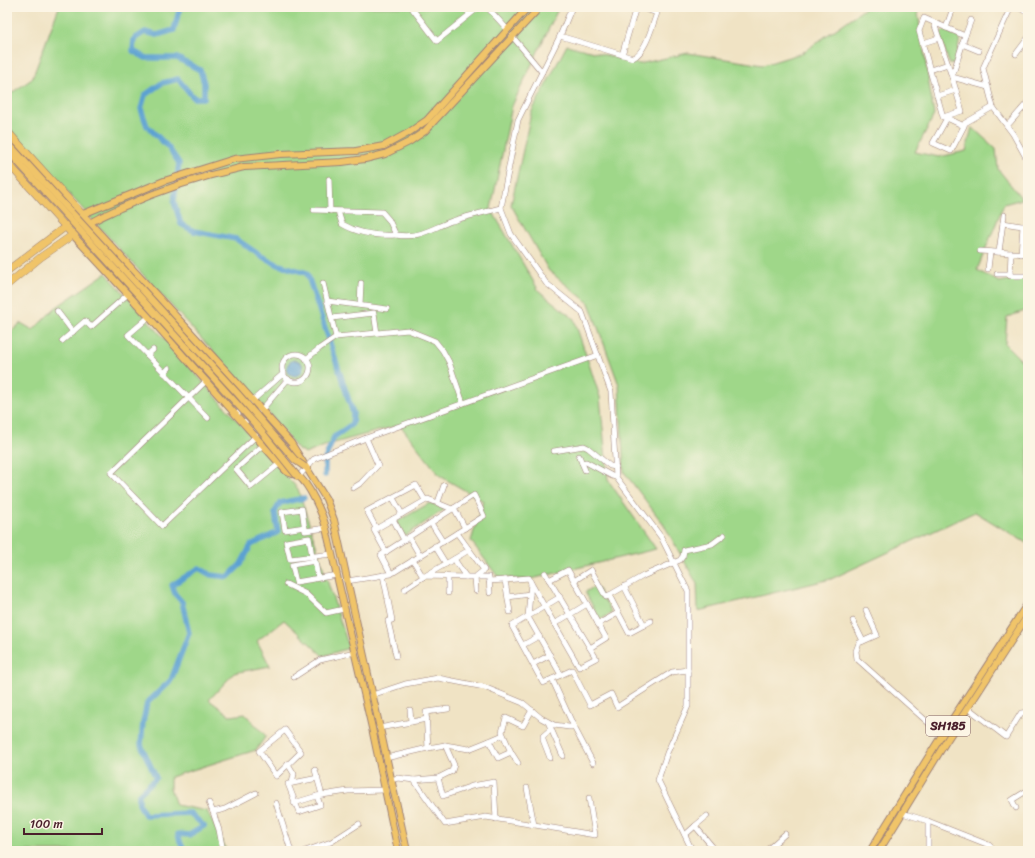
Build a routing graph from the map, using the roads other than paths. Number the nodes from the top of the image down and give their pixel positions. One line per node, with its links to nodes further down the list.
1 (411, 7): 14 (street)
2 (464, 7): 14 (street)
3 (479, 7): 14 (street)
4 (487, 7): 18 (street)
5 (528, 7): 18 (main road)
6 (540, 7): 19 (main road)
7 (572, 7): 20 (street)
8 (636, 7): 28 (street)
9 (639, 7): 28 (street)
10 (1011, 7): 33 (street)
11 (1018, 7): 13 (street)
12 (952, 11): 17 (street)
13 (1028, 13)
14 (470, 14)
15 (971, 20): 21 (street)
16 (934, 23): 17 (street); 22 (street); 24 (street)
17 (946, 28): 21 (street)
18 (507, 29): 50 (main road)
19 (512, 36): 31 (street); 52 (main road)
20 (560, 36): 28 (street); 31 (street)
21 (965, 36): 25 (street)
22 (939, 38): 24 (street); 29 (street)
23 (1028, 38): 27 (street)
24 (923, 43): 30 (street)
25 (962, 44): 26 (street); 32 (street)
26 (979, 51)
27 (1016, 54)
28 (622, 55)
29 (948, 64): 30 (street); 32 (street)
30 (930, 70): 35 (street)
31 (542, 72): 46 (street)
32 (952, 77): 33 (street); 34 (street)
33 (988, 87): 37 (street)
34 (956, 90): 35 (street); 35 (street)
35 (937, 96)
36 (1028, 102): 39 (street)
37 (993, 107): 38 (street); 39 (street)
38 (964, 126): 38 (street)
39 (1007, 126): 43 (street)
40 (7, 131): 50 (highway)
41 (7, 142): 107 (main road, bridge)
42 (7, 150): 110 (main road, bridge)
43 (1028, 160)
44 (7, 162): 55 (highway)
45 (329, 179): 48 (street)
46 (501, 208): 57 (street); 86 (street)
47 (314, 210): 48 (street)
48 (330, 211): 49 (street)
49 (338, 211): 57 (street); 57 (street)
50 (83, 214): 52 (highway); 55 (highway)
51 (1004, 215): 53 (street)
52 (90, 223): 56 (highway); 94 (main road)
53 (1003, 223): 54 (street); 60 (street)
54 (1026, 226): 62 (street)
55 (65, 227): 56 (highway); 65 (highway)
56 (73, 235): 71 (highway); 72 (main road)
57 (396, 235)
58 (980, 251): 59 (street)
59 (990, 252): 60 (street); 64 (street)
60 (1000, 252): 61 (street)
61 (1011, 253): 62 (street); 67 (street)
62 (1021, 254): 63 (street)
63 (1028, 254)
64 (988, 269)
65 (7, 271)
66 (997, 274): 67 (street)
67 (1010, 274): 68 (street)
68 (1028, 276)
69 (323, 283): 73 (street)
70 (362, 283): 74 (street)
71 (7, 284)
72 (128, 294): 78 (main road); 80 (street)
73 (327, 301): 74 (street); 79 (street)
74 (360, 305): 76 (street)
75 (387, 309): 76 (street)
76 (374, 310): 79 (street); 81 (street)
77 (57, 312): 80 (street)
78 (149, 317): 85 (street); 92 (main road)
79 (332, 318): 82 (street)
80 (73, 332): 83 (street)
81 (377, 333): 82 (street); 95 (street)
82 (336, 337): 87 (street)
83 (62, 341)
84 (152, 350): 85 (street)
85 (147, 355): 89 (street)
86 (598, 355): 95 (street); 108 (street)
87 (306, 359): 90 (street); 91 (street)
88 (169, 368): 89 (street)
89 (164, 373): 93 (street)
90 (284, 373): 91 (street); 94 (street)
91 (288, 379): 96 (street)
92 (206, 381): 93 (street); 97 (main road)
93 (188, 397): 98 (street); 100 (street)
94 (253, 401): 96 (main road); 97 (street)
95 (464, 403): 101 (street)
96 (261, 409): 99 (street); 107 (main road)
97 (236, 415): 99 (main road)
98 (208, 418)
99 (243, 423): 100 (main road)
100 (256, 436): 102 (main road)
101 (366, 438): 107 (street); 113 (street)
102 (263, 445): 106 (main road); 106 (street)
103 (554, 451): 108 (street)
104 (579, 456): 105 (street)
105 (582, 463): 109 (street); 111 (street)
106 (279, 464): 110 (main road)
107 (305, 467): 110 (street); 151 (main road)
108 (616, 467): 111 (street)
109 (585, 470)
110 (298, 477): 122 (main road)
111 (616, 477): 137 (street)
112 (444, 486): 116 (street)
113 (353, 488)
114 (393, 498): 115 (street); 118 (street); 123 (street)
115 (425, 500): 116 (street); 118 (street)
116 (438, 502): 117 (street)
117 (453, 508): 120 (street); 124 (street); 124 (street)
118 (402, 514): 119 (street)
119 (393, 519): 123 (street); 127 (street)
120 (431, 522): 127 (street); 128 (street)
121 (305, 527): 121 (street); 122 (street)
122 (326, 528): 132 (main road)
123 (376, 528): 131 (street)
124 (465, 528): 125 (street)
125 (457, 533): 128 (street); 130 (street)
126 (724, 535): 137 (street)
127 (406, 538): 131 (street); 134 (street)
128 (443, 542): 129 (street)
129 (435, 546): 134 (street); 138 (street)
130 (469, 550): 135 (street); 146 (street)
131 (386, 552): 140 (street)
132 (332, 554): 133 (street); 141 (main road)
133 (312, 556): 133 (street)
134 (420, 556): 136 (street)
135 (454, 559): 138 (street); 145 (street)
136 (413, 560): 140 (street); 144 (street)
137 (674, 562): 156 (street); 190 (street)
138 (446, 564): 144 (street)
139 (545, 573): 150 (street)
140 (391, 574): 142 (street)
141 (337, 575): 147 (street); 153 (main road)
142 (383, 575): 151 (street); 186 (street)
143 (448, 576): 144 (street); 145 (street); 159 (street)
144 (424, 577): 157 (street)
145 (466, 577): 146 (street)
146 (475, 577): 152 (street); 158 (street)
147 (318, 578): 147 (street)
148 (577, 579): 162 (street)
149 (505, 580): 152 (street); 154 (street); 163 (street)
150 (550, 580): 164 (street); 166 (street)
151 (347, 581): 153 (main road); 194 (main road)
152 (489, 581): 160 (street)
153 (338, 583): 168 (main road)
154 (531, 583): 161 (street); 167 (street)
155 (286, 584): 168 (street)
156 (624, 586): 162 (street); 179 (street)
157 (405, 588)
158 (476, 592)
159 (448, 593)
160 (490, 593)
161 (530, 594): 163 (street); 174 (street)
162 (609, 595): 171 (street)
163 (508, 597): 170 (street)
164 (560, 597): 167 (street); 172 (street)
165 (1028, 603): 207 (main road, SH185)
166 (587, 604): 172 (street); 178 (street)
167 (544, 606): 174 (street); 177 (street)
168 (344, 609): 184 (main road)
169 (866, 610): 181 (street)
170 (510, 612)
171 (618, 613): 178 (street); 179 (street)
172 (570, 614): 177 (street); 183 (street)
173 (1028, 615): 195 (main road, SH185)
174 (528, 616): 180 (street); 182 (street)
175 (651, 621): 179 (street)
176 (853, 621): 181 (street)
177 (554, 624): 188 (street)
178 (598, 624): 183 (street)
179 (644, 625)
180 (539, 636): 182 (street); 185 (street)
181 (863, 641): 207 (street)
182 (523, 645): 187 (street)
183 (590, 648): 188 (street)
184 (355, 652): 192 (street); 225 (main road)
185 (550, 655): 187 (street); 191 (street)
186 (396, 656)
187 (533, 664): 193 (street)
188 (578, 668): 189 (street)
189 (572, 670): 190 (street); 191 (street)
190 (688, 670): 245 (street)
191 (561, 674): 193 (street)
192 (294, 677)
193 (552, 679): 203 (street)
194 (372, 695): 198 (street); 204 (main road)
195 (968, 708): 199 (street); 234 (main road, SH185)
196 (448, 709): 200 (street)
197 (410, 710): 201 (street)
198 (532, 710): 202 (street); 206 (street)
199 (1028, 712)
200 (427, 719): 201 (street); 210 (street)
201 (411, 722): 204 (street)
202 (548, 722): 203 (street); 205 (street)
203 (574, 727): 216 (street)
204 (379, 728): 213 (main road)
205 (551, 729): 212 (street); 214 (street)
206 (503, 734): 208 (street); 211 (street)
207 (942, 735): 230 (main road, SH185)
208 (489, 741): 209 (street); 211 (street)
209 (445, 745): 210 (street); 220 (street)
210 (428, 748): 213 (street)
211 (512, 752): 215 (street)
212 (563, 756)
213 (386, 758): 221 (main road)
214 (550, 758)
215 (518, 763)
216 (593, 763)
217 (288, 764): 217 (street); 223 (street)
218 (316, 770): 219 (street)
219 (318, 778): 223 (street); 228 (street)
220 (438, 778): 222 (street); 239 (street)
221 (391, 780): 222 (street); 250 (main road)
222 (414, 780): 239 (street)
223 (292, 782): 232 (street)
224 (527, 788): 242 (street)
225 (385, 790): 228 (street); 249 (main road)
226 (1028, 790): 235 (street)
227 (256, 793): 236 (street)
228 (320, 796): 232 (street); 232 (street)
229 (589, 798): 242 (street)
230 (900, 802): 234 (main road); 254 (main road, SH185)
231 (209, 803): 236 (street)
232 (294, 803)
233 (276, 804): 247 (street)
234 (906, 806): 237 (main road, SH185)
235 (1016, 808)
236 (213, 812): 246 (street)
237 (902, 813): 240 (street); 255 (main road, SH185)
238 (707, 816): 243 (street)
239 (496, 819): 242 (street)
240 (928, 821): 256 (street); 257 (street)
241 (359, 824): 248 (street)
242 (534, 824)
243 (695, 826): 245 (street); 252 (street)
244 (785, 834): 253 (street)
245 (685, 835): 251 (street)
246 (223, 851)
247 (291, 851)
248 (305, 851)
249 (398, 851)
250 (407, 851)
251 (694, 851)
252 (716, 851)
253 (766, 851)
254 (870, 851)
255 (879, 851)
256 (928, 851)
257 (995, 851)

